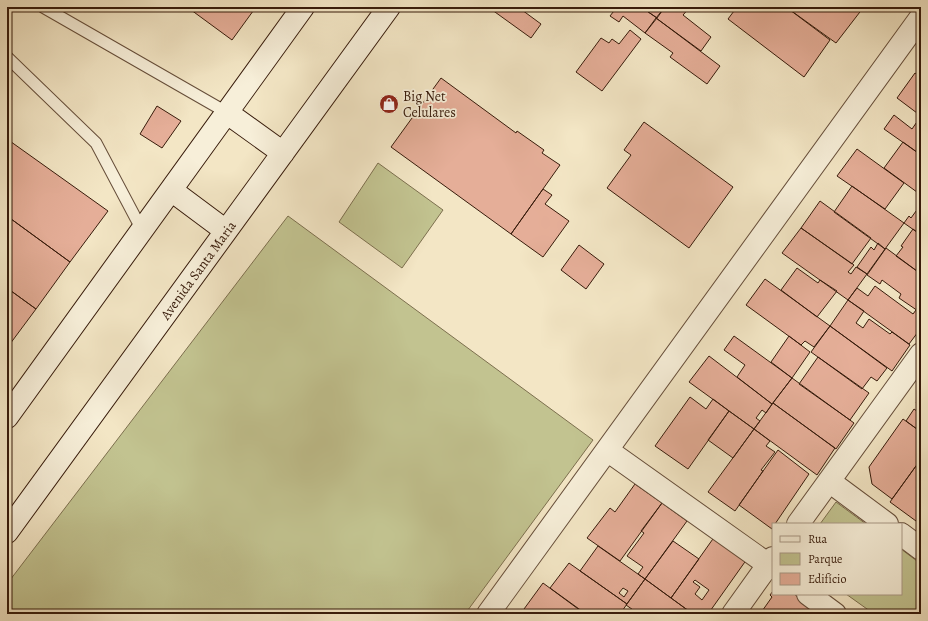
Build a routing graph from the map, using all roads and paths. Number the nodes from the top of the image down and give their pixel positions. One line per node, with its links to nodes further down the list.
1 (43, 7): 6 (lane)
2 (303, 7): 6 (street)
3 (389, 7): 7 (street, Avenida Santa Maria)
4 (921, 17): 13 (street)
5 (7, 57): 9 (lane)
6 (226, 112): 7 (street); 8 (street)
7 (283, 153): 10 (street, Avenida Santa Maria)
8 (171, 190): 9 (street); 10 (street)
9 (142, 230): 12 (street)
10 (226, 232): 17 (street, Avenida Santa Maria)
11 (921, 354): 14 (street)
12 (11, 403)
13 (607, 450): 20 (street); 22 (street)
14 (829, 481): 15 (street); 16 (street)
15 (799, 523)
16 (886, 523)
17 (7, 532)
18 (902, 535): 19 (street)
19 (921, 549)
20 (772, 564): 23 (street)
21 (809, 595): 24 (street)
22 (488, 614)
23 (733, 614)
24 (835, 614)

